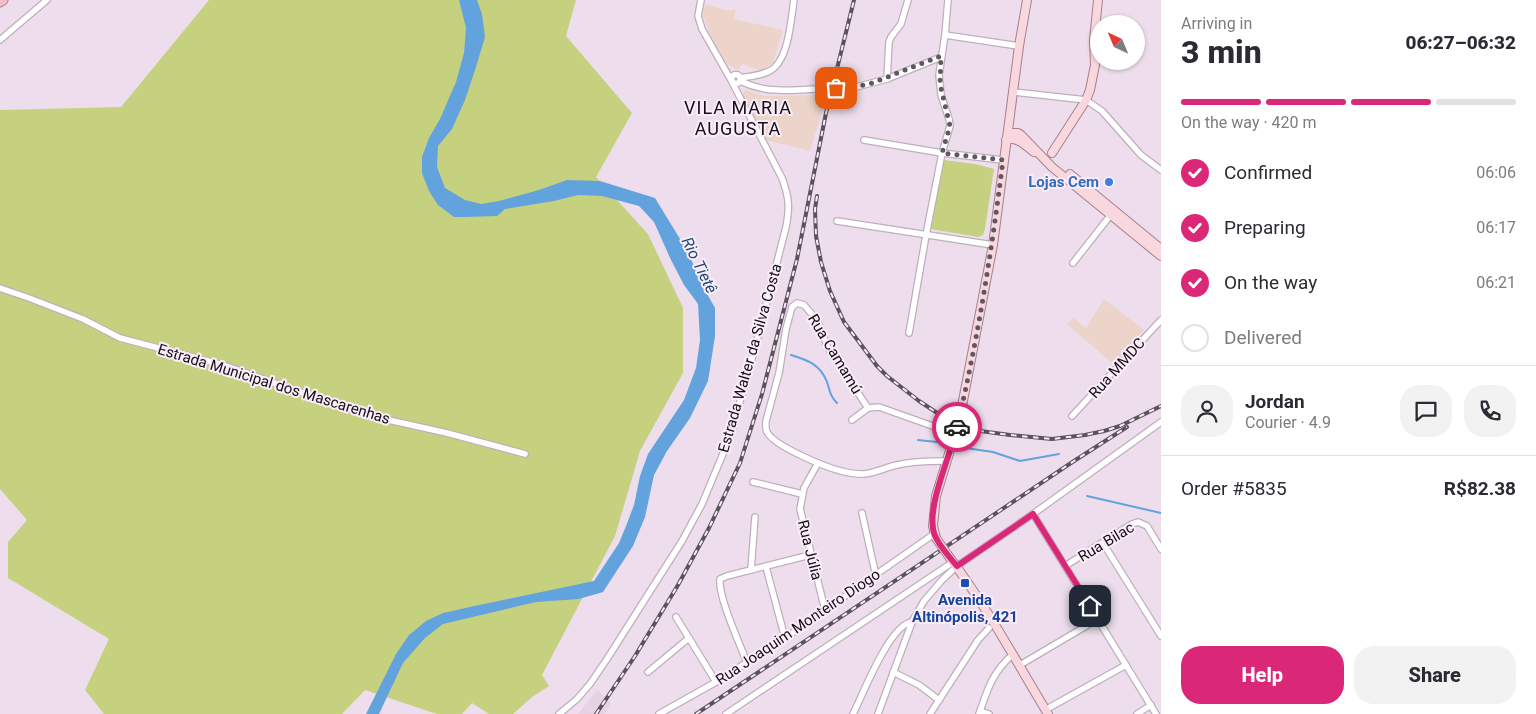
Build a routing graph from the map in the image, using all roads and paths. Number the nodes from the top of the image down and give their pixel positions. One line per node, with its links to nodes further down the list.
1 (47, 0): 9 (street)
2 (701, 0): 13 (street)
3 (794, 0): 13 (street)
4 (908, 0): 12 (street)
5 (948, 0): 8 (street)
6 (1027, 0): 10 (main road)
7 (1098, 0): 15 (main road)
8 (946, 35): 10 (street); 11 (street)
9 (0, 40)
10 (1019, 46): 14 (main road)
11 (941, 56): 12 (street); 21 (street)
12 (887, 78): 13 (street, bridge)
13 (736, 80): 77 (street, Estrada Walter da Silva Costa)
14 (1013, 92): 15 (street); 16 (main road)
15 (1086, 100): 22 (main road); 25 (street)
16 (1008, 123): 17 (main road); 19 (main road)
17 (1012, 133): 19 (main road); 20 (main road)
18 (864, 140): 21 (street)
19 (1006, 140): 23 (main road); 24 (main road)
20 (1028, 142): 22 (main road); 24 (main road)
21 (942, 153): 23 (street); 28 (street)
22 (1052, 153): 26 (main road)
23 (1003, 160): 29 (main road)
24 (1045, 160): 26 (main road)
25 (1161, 170)
26 (1113, 212): 30 (main road); 31 (main road); 32 (street)
27 (837, 220): 28 (street)
28 (926, 235): 29 (street); 35 (street)
29 (992, 245): 40 (main road)
30 (1161, 249)
31 (1161, 256)
32 (1073, 263)
33 (0, 288): 41 (street, Estrada Municipal dos Mascarenhas)
34 (1161, 320): 37 (street, Rua MMDC)
35 (909, 333)
36 (868, 408): 38 (street); 40 (street, Rua Camamú); 43 (street, Rua Camamú)
37 (1072, 416)
38 (852, 420)
39 (1161, 422): 47 (street)
40 (956, 434): 42 (main road)
41 (525, 454)
42 (947, 461): 43 (street); 49 (main road)
43 (818, 463): 45 (street, Rua Júlia)
44 (753, 482): 45 (street)
45 (802, 494): 52 (street, Rua Júlia)
46 (862, 513): 57 (street)
47 (1033, 514): 53 (street); 54 (street)
48 (755, 517): 56 (street)
49 (935, 536): 53 (main road, bridge); 57 (street, Rua Joaquim Monteiro Diogo)
50 (1103, 543): 51 (street, Rua Bilac); 54 (street, Rua Bilac); 63 (street)
51 (1161, 548)
52 (810, 556): 55 (street); 58 (street, Rua Júlia)
53 (953, 562): 61 (street); 66 (main road); 79 (street)
54 (1066, 566): 60 (street)
55 (766, 567): 56 (street); 65 (street)
56 (751, 570): 67 (street)
57 (876, 576): 58 (street, Rua Joaquim Monteiro Diogo)
58 (825, 610): 65 (street, Rua Joaquim Monteiro Diogo)
59 (676, 617): 64 (street)
60 (1098, 619): 68 (street); 69 (street)
61 (912, 622): 71 (street); 80 (street)
62 (989, 628): 73 (street)
63 (1161, 636)
64 (689, 638): 70 (street); 72 (street)
65 (785, 638): 67 (street, Rua Joaquim Monteiro Diogo)
66 (1013, 654): 68 (main road); 75 (street)
67 (747, 663): 72 (street, Rua Joaquim Monteiro Diogo)
68 (1020, 665): 76 (main road)
69 (1126, 665): 74 (street); 76 (street)
70 (648, 672)
71 (893, 672): 73 (street); 81 (street)
72 (716, 682): 78 (street, Rua Joaquim Monteiro Diogo)
73 (939, 700): 82 (street)
74 (1151, 705): 84 (street); 85 (street)
75 (979, 712): 83 (street)
76 (1047, 712)
77 (559, 714)
78 (659, 714)
79 (726, 714)
80 (854, 714)
81 (878, 714)
82 (930, 714)
83 (989, 714)
84 (1136, 714)
85 (1156, 714)

